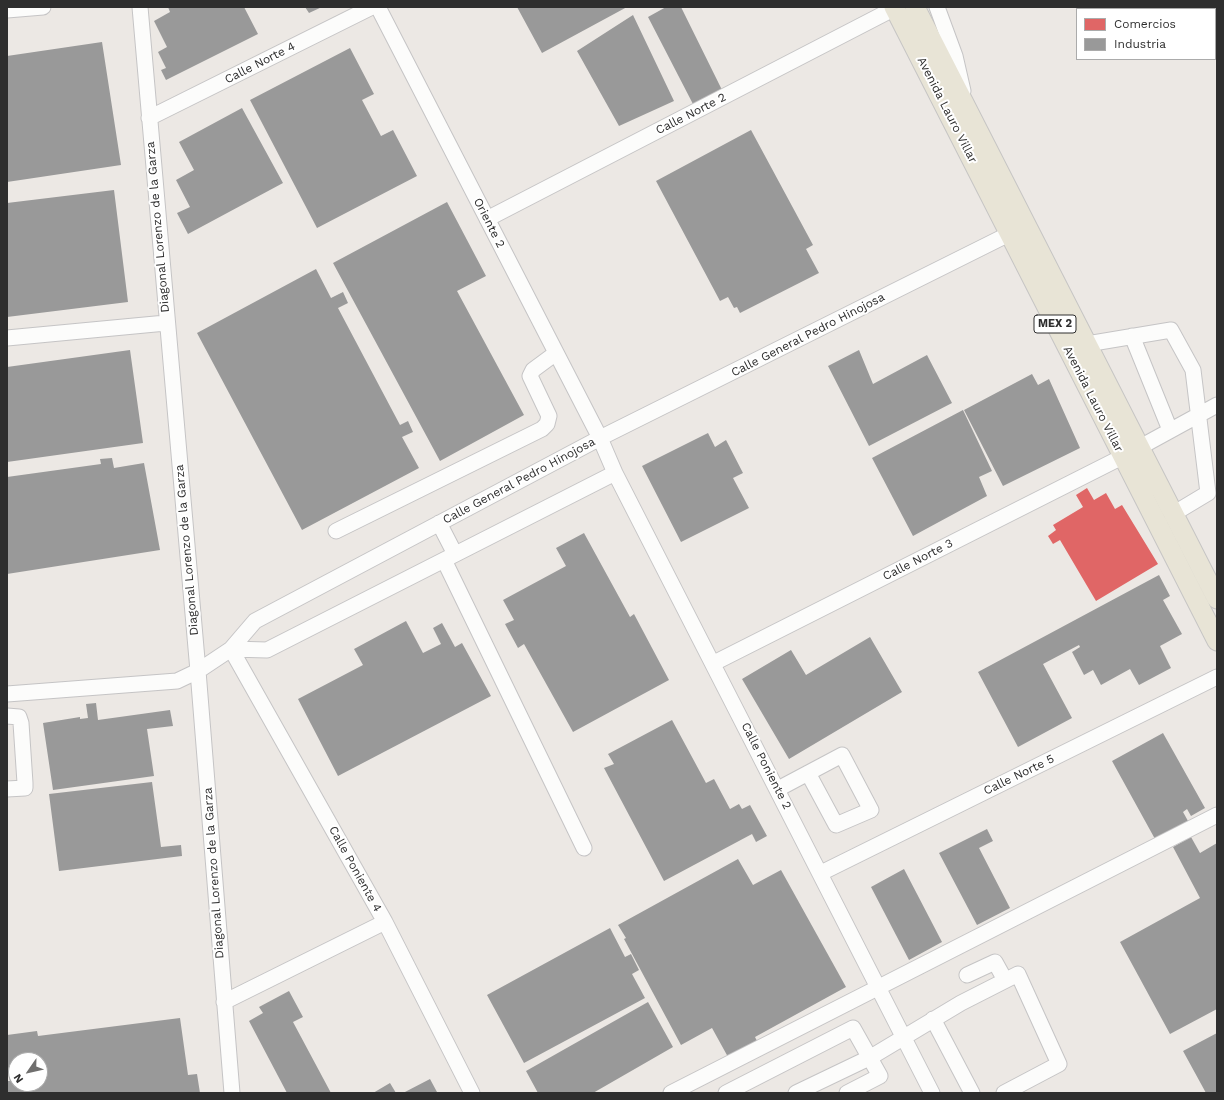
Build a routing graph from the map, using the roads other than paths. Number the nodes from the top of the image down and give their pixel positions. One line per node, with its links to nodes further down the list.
1 (43, 7): 8 (street)
2 (140, 7): 10 (street, Diagonal Lorenzo de la Garza)
3 (372, 7): 10 (street, Calle Norte 4)
4 (378, 7): 11 (street, Oriente 2)
5 (915, 7): 9 (main road, Avenida Lauro Villar / MEX 2)
6 (937, 7): 9 (street)
7 (894, 8): 11 (street, Calle Norte 2); 13 (main road, Avenida Lauro Villar / MEX 2)
8 (7, 10)
9 (966, 109): 12 (main road, Avenida Lauro Villar / MEX 2)
10 (149, 118): 14 (street, Diagonal Lorenzo de la Garza)
11 (487, 219): 18 (street, Oriente 2)
12 (1026, 225): 13 (street, Calle General Pedro Hinojosa); 17 (main road, Avenida Lauro Villar / MEX 2)
13 (1010, 234): 22 (street, Calle General Pedro Hinojosa); 24 (main road, Avenida Lauro Villar / MEX 2)
14 (166, 323): 16 (street); 34 (street, Diagonal Lorenzo de la Garza)
15 (1132, 336): 17 (street); 20 (street); 21 (street)
16 (7, 338)
17 (1087, 344): 23 (main road, Avenida Lauro Villar / MEX 2)
18 (556, 353): 22 (street, Oriente 2); 28 (street)
19 (1217, 405): 20 (street, Calle Norte 3)
20 (1197, 415): 21 (street, Calle Norte 3); 26 (street)
21 (1170, 430): 23 (street, Calle Norte 3)
22 (600, 438): 25 (street, Calle Poniente 2); 27 (street, Calle General Pedro Hinojosa)
23 (1139, 447): 24 (street, Calle Norte 3); 26 (main road, Avenida Lauro Villar / MEX 2)
24 (1122, 457): 31 (main road, Avenida Lauro Villar / MEX 2); 33 (street, Calle Norte 3)
25 (615, 474): 29 (street); 33 (street, Calle Poniente 2)
26 (1173, 514): 30 (main road, Avenida Lauro Villar / MEX 2)
27 (439, 523): 29 (street); 32 (street, Calle General Pedro Hinojosa)
28 (336, 531)
29 (450, 557): 32 (street); 42 (street)
30 (1217, 599)
31 (1217, 641)
32 (231, 649): 34 (street, Calle General Pedro Hinojosa); 44 (street, Calle Poniente 4)
33 (714, 663): 40 (street, Calle Poniente 2)
34 (198, 671): 36 (street, Calle General Pedro Hinojosa); 48 (street, Diagonal Lorenzo de la Garza)
35 (1217, 678): 43 (street, Calle Norte 5)
36 (7, 694)
37 (7, 716): 39 (street)
38 (808, 772): 38 (street); 40 (street)
39 (7, 789)
40 (778, 789): 43 (street, Calle Poniente 2)
41 (1217, 815): 47 (street)
42 (584, 848)
43 (821, 873): 47 (street, Calle Poniente 2)
44 (384, 922): 48 (street); 53 (street, Calle Poniente 4)
45 (967, 975): 46 (street)
46 (1004, 980): 49 (street); 60 (street)
47 (880, 988): 50 (street, Calle Poniente 2); 54 (street)
48 (224, 1002): 52 (street, Diagonal Lorenzo de la Garza)
49 (933, 1019): 50 (street); 59 (street)
50 (902, 1036): 51 (street); 58 (street, Calle Poniente 2)
51 (871, 1057): 55 (street); 56 (street); 57 (street)
52 (232, 1093)
53 (472, 1093)
54 (671, 1093)
55 (726, 1093)
56 (796, 1093)
57 (847, 1093)
58 (932, 1093)
59 (972, 1093)
60 (1004, 1093)

